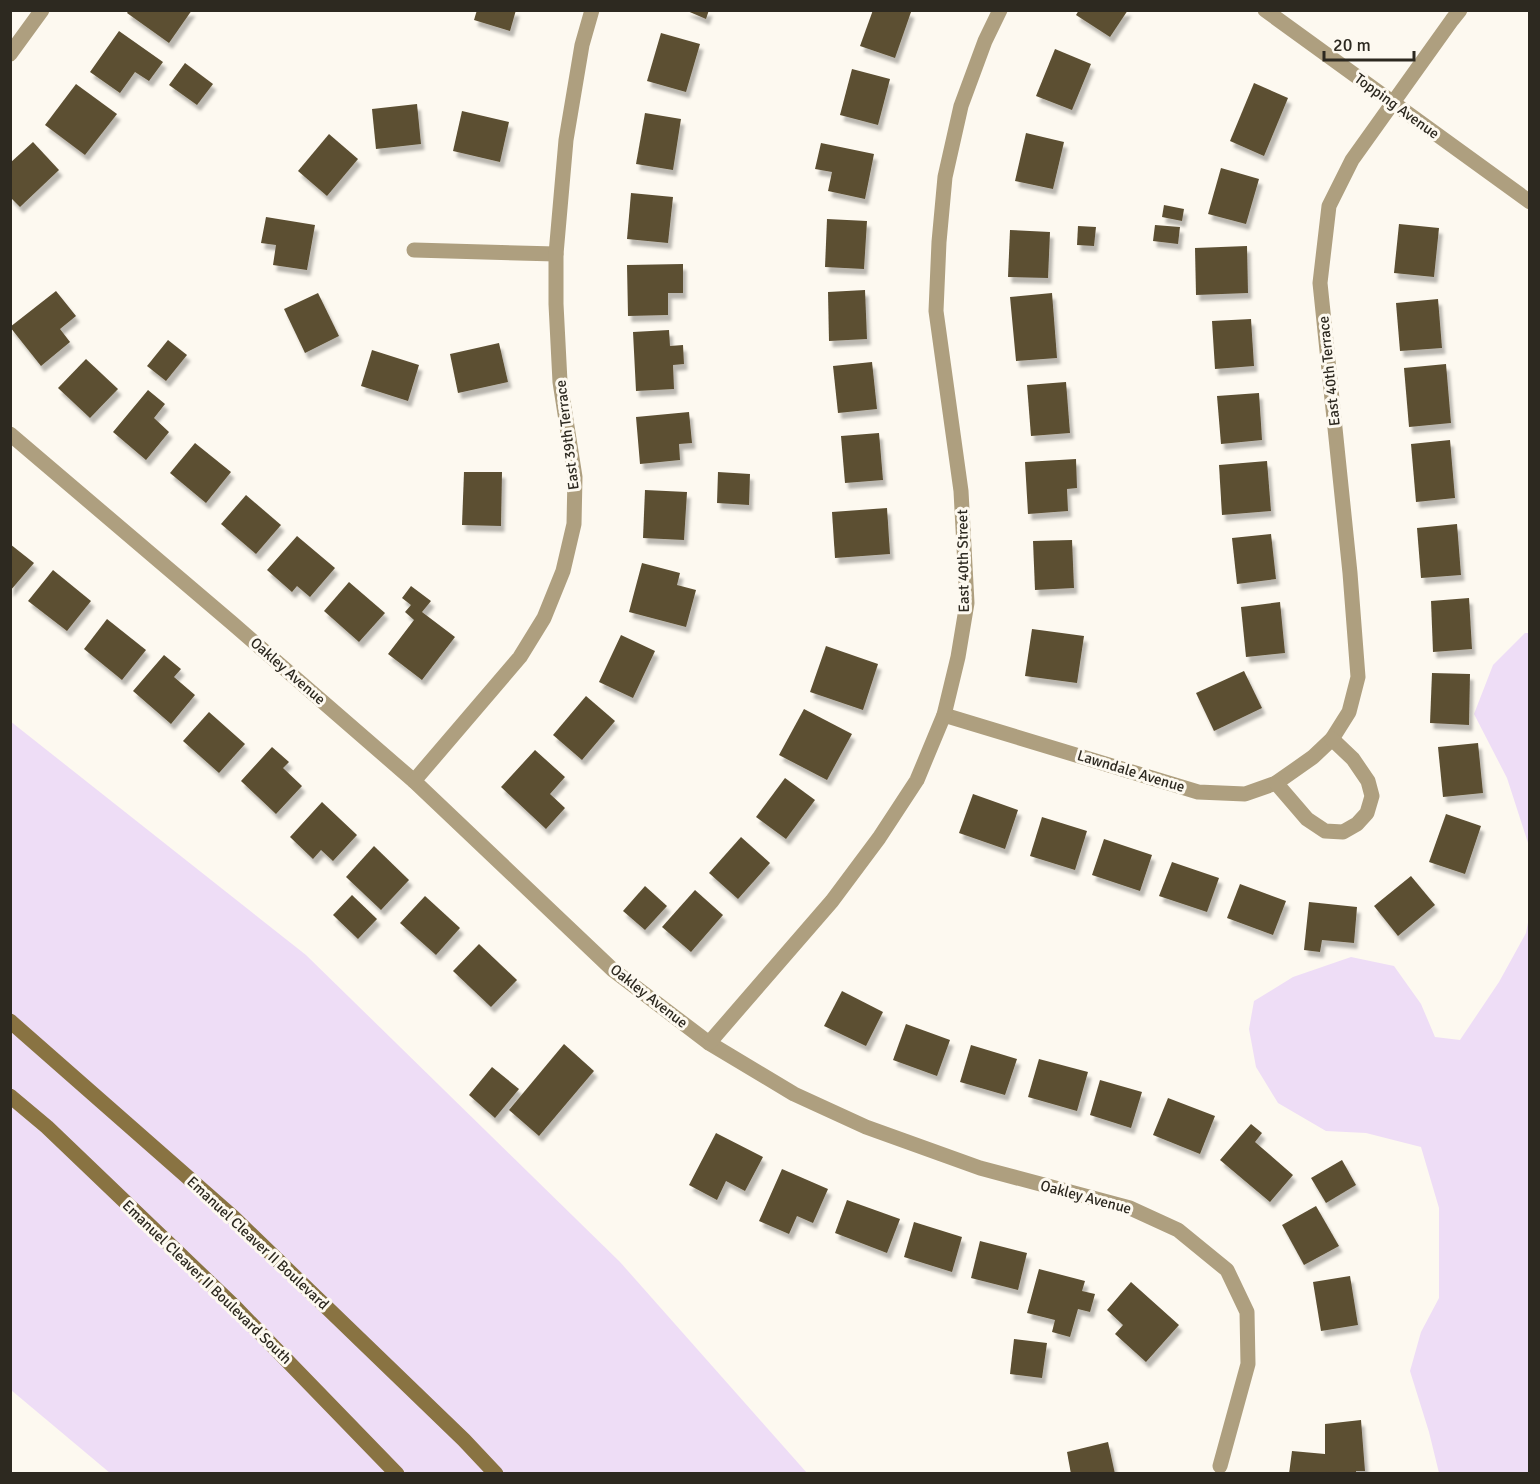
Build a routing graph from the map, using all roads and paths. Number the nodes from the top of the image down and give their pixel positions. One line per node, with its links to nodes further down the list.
1 (42, 10): 6 (street)
2 (592, 10): 10 (street, East 39th Terrace)
3 (1000, 10): 12 (street, East 40th Street)
4 (1265, 10): 7 (street, Topping Avenue)
5 (1460, 10): 7 (street, East 40th Terrace)
6 (10, 54)
7 (1392, 103): 8 (street, Topping Avenue); 13 (street, East 40th Terrace)
8 (1530, 202)
9 (414, 250): 10 (street)
10 (556, 254): 15 (street, East 39th Terrace)
11 (10, 434): 15 (street, Oakley Avenue)
12 (944, 715): 16 (street, Lawndale Avenue); 18 (street, East 40th Street)
13 (1332, 739): 14 (street, East 40th Terrace); 16 (street)
14 (1313, 757): 16 (street, Lawndale Avenue)
15 (414, 781): 18 (street, Oakley Avenue)
16 (1276, 783)
17 (10, 1021): 22 (main road, Emanuel Cleaver II Boulevard)
18 (709, 1043): 20 (street, Oakley Avenue)
19 (10, 1096): 21 (main road, Emanuel Cleaver II Boulevard South)
20 (1220, 1466)
21 (397, 1473)
22 (496, 1473)

